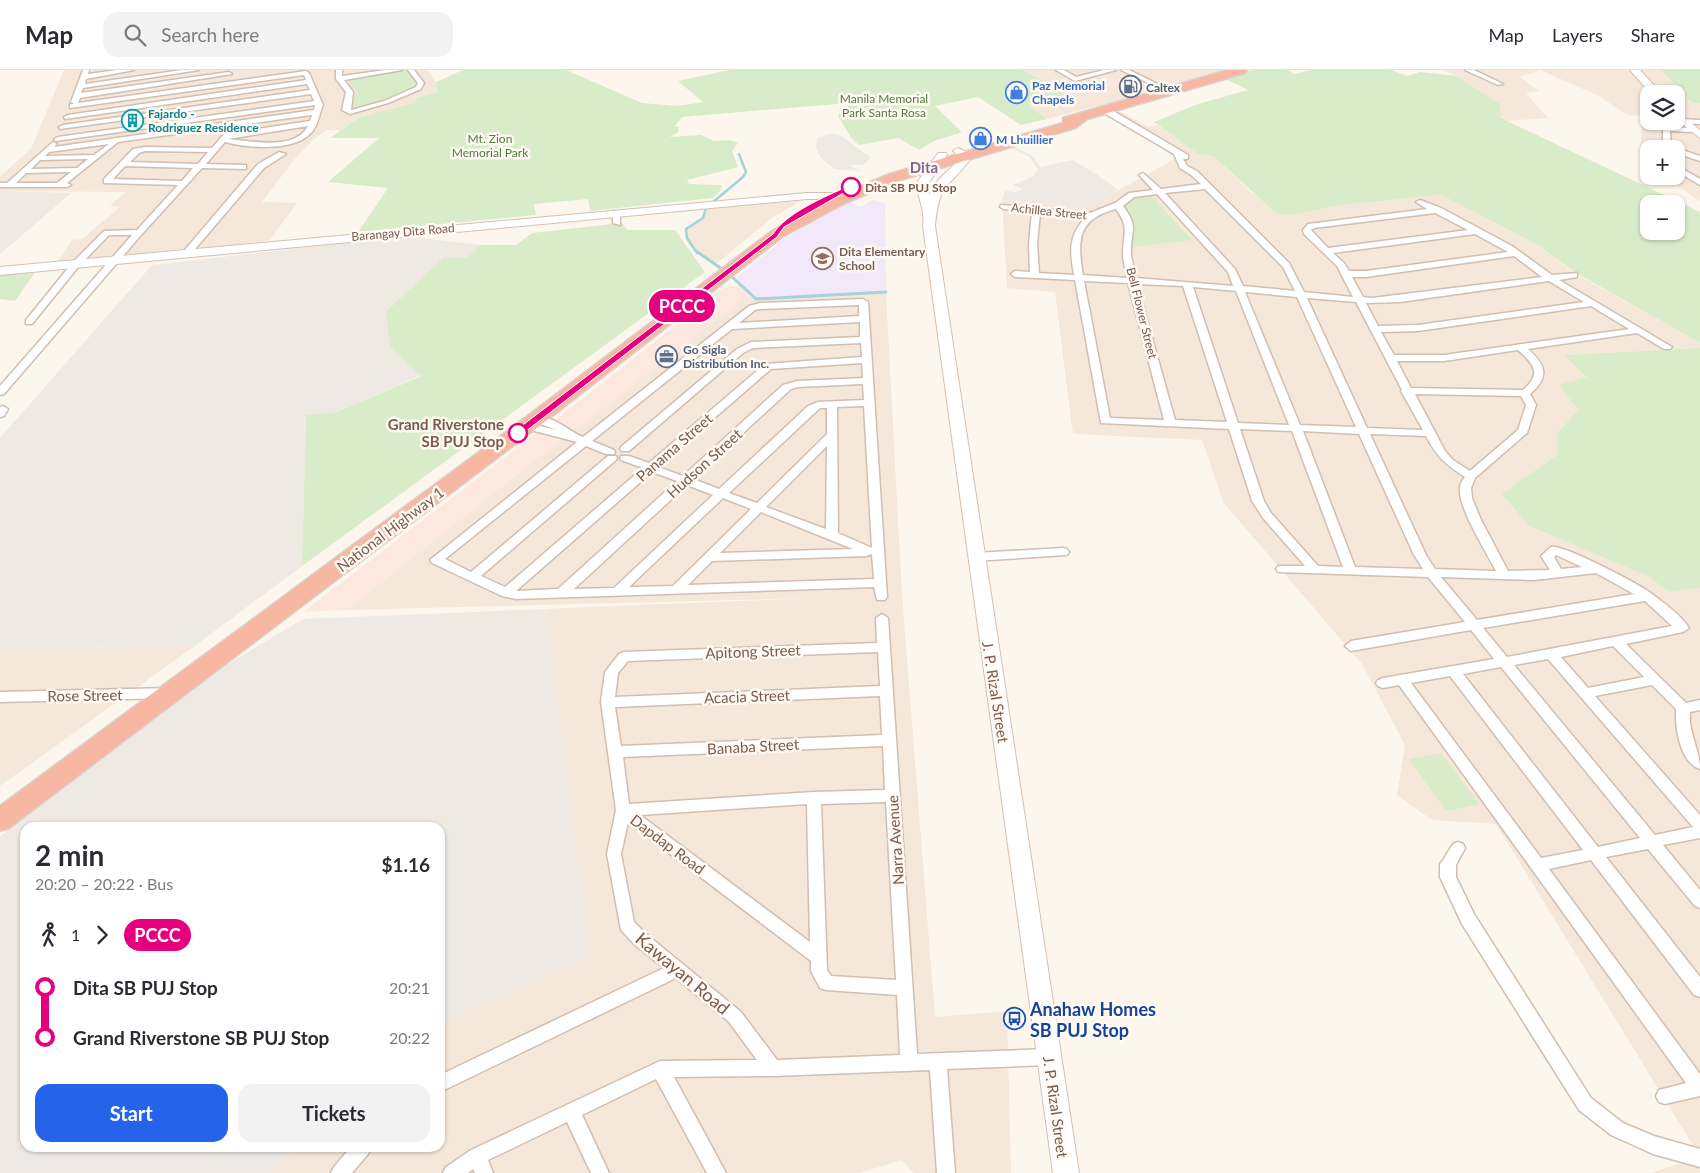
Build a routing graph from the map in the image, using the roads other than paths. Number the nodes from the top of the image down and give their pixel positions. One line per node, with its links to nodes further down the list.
1 (132, 70): 12 (street)
2 (196, 70): 19 (street)
3 (339, 70): 15 (street)
4 (400, 70): 15 (street)
5 (411, 70): 15 (street)
6 (1058, 70): 7 (street)
7 (1113, 70)
8 (1124, 70): 21 (street)
9 (1240, 70): 21 (highway, National Highway 1)
10 (1468, 70): 17 (street)
11 (1635, 70): 18 (main road)
12 (85, 73): 19 (street)
13 (208, 74): 14 (street); 20 (street); 23 (street)
14 (229, 74)
15 (339, 79)
16 (309, 82): 20 (street); 22 (street); 24 (street)
17 (1500, 84)
18 (1649, 85)
19 (82, 86): 23 (street)
20 (212, 87): 24 (street); 26 (street)
21 (1169, 91): 28 (highway, National Highway 1)
22 (313, 92): 25 (street); 27 (street)
23 (78, 96): 26 (street)
24 (216, 96): 27 (street); 31 (street)
25 (318, 102): 29 (street); 30 (street)
26 (73, 106): 31 (street)
27 (218, 106): 30 (street); 37 (street)
28 (1107, 111): 45 (highway, National Highway 1); 67 (street)
29 (316, 112): 34 (street); 36 (street)
30 (221, 115): 36 (street); 40 (street)
31 (68, 117): 37 (street)
32 (1685, 119): 33 (street)
33 (1700, 122)
34 (312, 123): 39 (street); 39 (street)
35 (1685, 123): 38 (main road)
36 (224, 126): 39 (street); 42 (street)
37 (63, 127): 40 (street)
38 (1696, 132): 41 (street)
39 (225, 138): 44 (street)
40 (58, 139): 43 (street)
41 (1667, 140)
42 (117, 141): 43 (street); 48 (street)
43 (48, 150): 49 (street)
44 (213, 150): 52 (street); 53 (street)
45 (961, 153): 50 (highway, National Highway 1); 74 (main road, J. P. Rizal Street)
46 (1685, 153): 51 (street)
47 (282, 154): 82 (street)
48 (96, 157): 49 (street); 55 (street)
49 (39, 158): 56 (street)
50 (939, 159): 59 (highway, National Highway 1); 62 (main road); 69 (highway, National Highway 1)
51 (1700, 159)
52 (124, 164): 53 (street); 61 (street)
53 (199, 166): 54 (street); 61 (street)
54 (243, 167)
55 (78, 170): 56 (street); 65 (street)
56 (26, 171): 64 (street)
57 (1685, 173): 60 (street)
58 (1143, 175): 68 (street)
59 (895, 177): 62 (highway); 69 (highway, National Highway 1)
60 (1700, 182)
61 (183, 183): 79 (street)
62 (922, 184): 74 (main road, J. P. Rizal Street)
63 (0, 185): 64 (street)
64 (10, 185): 65 (street)
65 (59, 185): 66 (street)
66 (70, 185)
67 (1207, 186): 68 (street, Achillea Street); 96 (street)
68 (1159, 191): 72 (street, Achillea Street); 95 (street)
69 (836, 198): 70 (highway, National Highway 1); 80 (highway, National Highway 1)
70 (810, 201): 80 (highway, National Highway 1); 82 (main road, Barangay Dita Road)
71 (1420, 202): 76 (street)
72 (1118, 205): 77 (street, Achillea Street); 93 (street, Bell Flower Street)
73 (1004, 206): 75 (street, Achillea Street)
74 (930, 210): 135 (main road, J. P. Rizal Street)
75 (1036, 210): 77 (street, Achillea Street); 89 (street)
76 (1438, 210): 78 (street); 81 (street)
77 (1091, 216): 91 (street)
78 (1478, 231): 81 (street); 83 (street)
79 (139, 232): 84 (street); 85 (street)
80 (777, 234): 117 (highway, National Highway 1)
81 (1326, 251): 88 (street)
82 (187, 253): 84 (main road, Barangay Dita Road)
83 (1518, 253): 88 (street); 92 (street)
84 (115, 260): 85 (main road, Barangay Dita Road); 111 (street)
85 (76, 264): 86 (main road, Barangay Dita Road); 100 (street)
86 (0, 271)
87 (1015, 274): 89 (street)
88 (1346, 274): 97 (street)
89 (1035, 275): 91 (street)
90 (1574, 275): 92 (street)
91 (1078, 277): 93 (street); 118 (street)
92 (1550, 278): 97 (street); 98 (street)
93 (1132, 280): 94 (street); 118 (street, Bell Flower Street)
94 (1187, 284): 95 (street); 119 (street)
95 (1240, 288): 96 (street); 120 (street)
96 (1300, 293): 97 (street); 121 (street)
97 (1360, 299): 102 (street)
98 (1593, 303): 102 (street); 103 (street)
99 (864, 320): 101 (street); 101 (street); 104 (street)
100 (29, 322)
101 (730, 326): 124 (street)
102 (1374, 329): 107 (street)
103 (1639, 330): 105 (street); 106 (street)
104 (865, 340): 108 (street); 125 (street)
105 (1667, 347)
106 (1521, 348): 107 (street); 112 (street)
107 (1389, 358): 110 (street)
108 (866, 360): 109 (street); 127 (street, Panama Street)
109 (868, 381): 113 (street); 129 (street, Hudson Street)
110 (1406, 391): 112 (street); 122 (street)
111 (0, 392)
112 (1525, 393): 128 (street)
113 (869, 403): 114 (street); 133 (street)
114 (832, 404): 123 (street); 130 (street)
115 (0, 410): 116 (street)
116 (0, 414)
117 (531, 423): 124 (street); 165 (highway, National Highway 1)
118 (1170, 423): 119 (street)
119 (1235, 426): 120 (street); 139 (street)
120 (1296, 428): 121 (street); 140 (street)
121 (1363, 430): 122 (street); 141 (street)
122 (1429, 433): 128 (street)
123 (832, 435): 131 (street); 132 (street)
124 (586, 442): 126 (street); 144 (street)
125 (625, 453): 126 (street); 127 (street)
126 (611, 455): 144 (street)
127 (650, 468): 129 (street); 148 (street, Panama Street)
128 (1471, 476): 143 (street)
129 (686, 480): 130 (street); 149 (street, Hudson Street)
130 (721, 493): 131 (street); 147 (street)
131 (760, 508): 132 (street); 136 (street)
132 (832, 535): 133 (street)
133 (874, 551): 136 (street); 145 (street)
134 (1063, 552): 135 (street)
135 (975, 556): 189 (main road, J. P. Rizal Street)
136 (708, 557): 146 (street)
137 (1282, 569): 139 (street)
138 (1598, 569): 142 (street); 142 (street); 150 (street)
139 (1315, 570): 140 (street)
140 (1351, 571): 141 (street)
141 (1430, 573): 143 (street); 153 (street)
142 (1558, 574): 143 (street)
143 (1504, 575)
144 (473, 577): 148 (street)
145 (880, 584): 146 (street); 151 (street)
146 (677, 589): 147 (street)
147 (617, 592): 149 (street)
148 (506, 593): 149 (street)
149 (560, 594)
150 (1647, 596): 153 (street); 154 (street)
151 (881, 597)
152 (882, 618): 156 (street, Narra Avenue)
153 (1473, 626): 155 (street); 159 (street)
154 (1616, 641): 157 (street); 162 (street)
155 (1351, 646)
156 (883, 647): 158 (street, Apitong Street); 164 (street, Narra Avenue)
157 (1551, 654): 159 (street); 166 (street)
158 (624, 657): 168 (street, Dapdap Road)
159 (1503, 662): 160 (street); 180 (street)
160 (1453, 671): 161 (street); 182 (street)
161 (1402, 680): 163 (street); 183 (street)
162 (1654, 680): 166 (street); 170 (street)
163 (1383, 683)
164 (886, 691): 168 (street, Acacia Street); 171 (street, Narra Avenue)
165 (170, 693): 167 (street, Rose Street); 177 (highway, National Highway 1)
166 (1585, 693): 178 (street)
167 (0, 698)
168 (608, 702): 172 (street, Dapdap Road)
169 (1700, 705): 170 (street)
170 (1683, 708): 173 (street)
171 (889, 740): 172 (street, Banaba Street); 174 (street, Narra Avenue)
172 (616, 752): 176 (street, Dapdap Road)
173 (1700, 764)
174 (892, 796): 175 (street); 187 (street, Narra Avenue)
175 (814, 798): 176 (street); 185 (street)
176 (623, 810): 185 (street, Dapdap Road); 186 (street, Kawayan Road)
177 (0, 820)
178 (1700, 825)
179 (1700, 832): 180 (street)
180 (1651, 842): 182 (street); 184 (street)
181 (1458, 848): 199 (street)
182 (1594, 853): 183 (street); 188 (street)
183 (1537, 865): 195 (street)
184 (1700, 901)
185 (817, 956): 187 (street)
186 (677, 970): 192 (street, Kawayan Road); 194 (street)
187 (904, 988): 190 (street, Narra Avenue)
188 (1700, 990)
189 (1049, 1057): 191 (street); 206 (main road, J. P. Rizal Street)
190 (909, 1062): 191 (street); 192 (street)
191 (938, 1062): 205 (street)
192 (773, 1068): 193 (street)
193 (660, 1070): 196 (street); 204 (street)
194 (445, 1082)
195 (1665, 1096)
196 (571, 1111): 198 (street); 203 (street)
197 (358, 1152): 200 (street)
198 (477, 1156): 201 (street); 202 (street)
199 (1700, 1158)
200 (340, 1173)
201 (452, 1173)
202 (484, 1173)
203 (600, 1173)
204 (717, 1173)
205 (946, 1173)
206 (1066, 1173)

